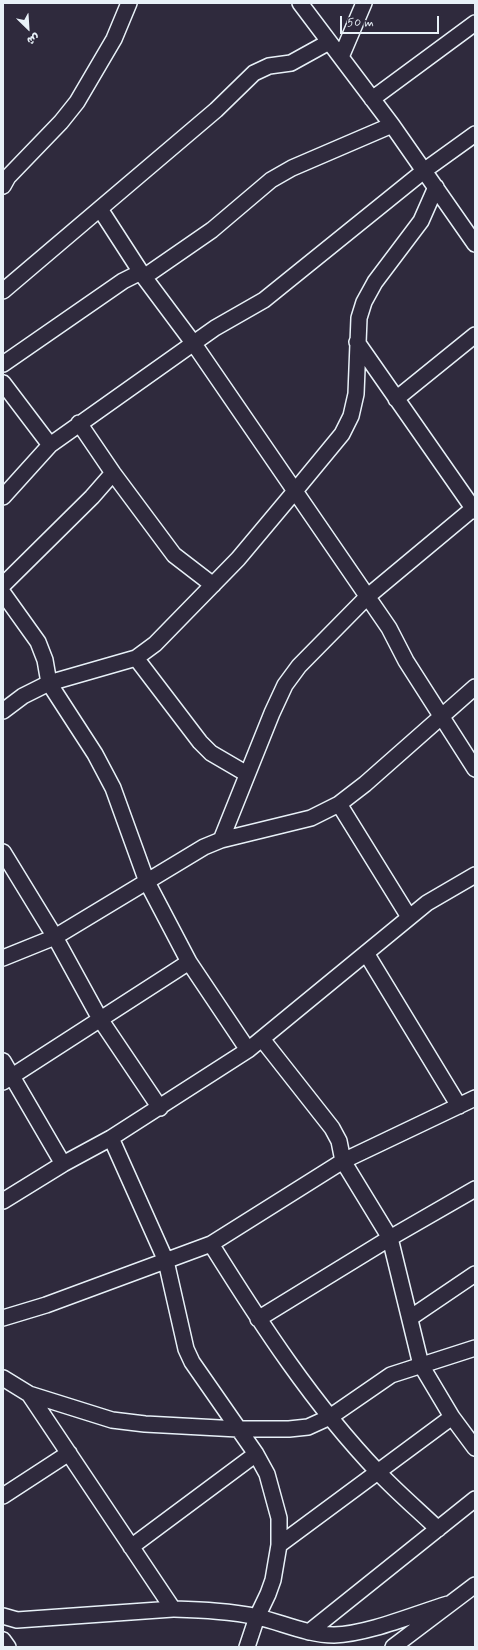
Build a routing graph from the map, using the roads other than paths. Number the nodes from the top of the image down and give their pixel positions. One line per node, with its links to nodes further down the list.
1 (129, 3): 11 (street)
2 (300, 3): 5 (street)
3 (364, 3): 6 (street)
4 (475, 23): 7 (street)
5 (329, 42): 6 (street); 13 (street)
6 (341, 57): 7 (street)
7 (372, 99): 8 (street)
8 (392, 125): 10 (street); 15 (street)
9 (475, 134): 10 (street)
10 (425, 170): 12 (street); 19 (street)
11 (3, 186)
12 (436, 186): 14 (street); 18 (street)
13 (100, 209): 15 (street); 16 (street)
14 (475, 244)
15 (143, 275): 19 (street); 20 (street)
16 (3, 291)
17 (475, 335): 22 (street)
18 (357, 342): 22 (street); 26 (street)
19 (194, 344): 23 (street); 26 (street)
20 (3, 364)
21 (4, 387): 24 (street)
22 (396, 399): 28 (street)
23 (79, 423): 24 (street); 25 (street)
24 (50, 445): 27 (street)
25 (113, 473): 29 (street); 30 (street)
26 (295, 491): 30 (street); 32 (street)
27 (3, 497)
28 (474, 509): 32 (street)
29 (3, 585)
30 (213, 585): 33 (street)
31 (3, 593): 34 (street)
32 (368, 598): 37 (street); 39 (street)
33 (136, 658): 34 (street); 39 (street)
34 (49, 683): 36 (street); 44 (street)
35 (475, 687): 37 (street)
36 (3, 711)
37 (441, 716): 38 (street); 40 (street)
38 (475, 769)
39 (247, 774): 41 (street)
40 (339, 804): 41 (street); 45 (street)
41 (221, 840): 44 (street)
42 (3, 852): 46 (street)
43 (475, 875): 45 (street)
44 (146, 882): 46 (street); 49 (street)
45 (410, 917): 47 (street)
46 (55, 937): 48 (street); 50 (street)
47 (366, 953): 51 (street); 56 (street)
48 (3, 958)
49 (189, 962): 50 (street); 52 (street)
50 (100, 1019): 54 (street); 57 (street)
51 (262, 1039): 52 (street); 59 (street)
52 (248, 1050): 57 (street)
53 (3, 1061): 54 (street)
54 (7, 1079): 60 (street)
55 (475, 1098): 56 (street)
56 (459, 1106): 59 (street)
57 (160, 1108): 58 (street)
58 (112, 1138): 60 (street); 65 (street)
59 (343, 1161): 63 (street); 64 (street)
60 (64, 1164): 62 (street)
61 (475, 1189): 63 (street)
62 (3, 1201)
63 (390, 1238): 68 (street); 69 (street)
64 (211, 1244): 65 (street); 69 (street)
65 (166, 1261): 67 (street); 76 (street)
66 (475, 1274): 68 (street)
67 (3, 1318)
68 (410, 1318): 71 (street)
69 (258, 1319): 74 (street)
70 (475, 1348): 71 (street)
71 (421, 1365): 74 (street); 75 (street)
72 (3, 1378): 73 (street)
73 (29, 1394): 76 (street); 78 (street)
74 (330, 1417): 76 (street); 80 (street)
75 (452, 1417): 77 (street); 80 (street)
76 (238, 1429): 79 (street)
77 (475, 1448)
78 (69, 1453): 81 (street); 85 (street)
79 (256, 1454): 84 (street); 85 (street)
80 (378, 1472): 83 (street); 84 (street)
81 (3, 1496)
82 (475, 1499): 83 (street)
83 (438, 1529): 91 (street)
84 (279, 1545): 90 (street)
85 (131, 1546): 88 (street)
86 (475, 1585): 87 (street)
87 (448, 1604): 91 (street); 95 (street)
88 (173, 1609): 89 (street); 90 (street)
89 (3, 1616)
90 (257, 1617): 91 (street); 94 (street)
91 (309, 1632)
92 (3, 1640): 93 (street)
93 (8, 1647)
94 (247, 1647)
95 (393, 1647)

